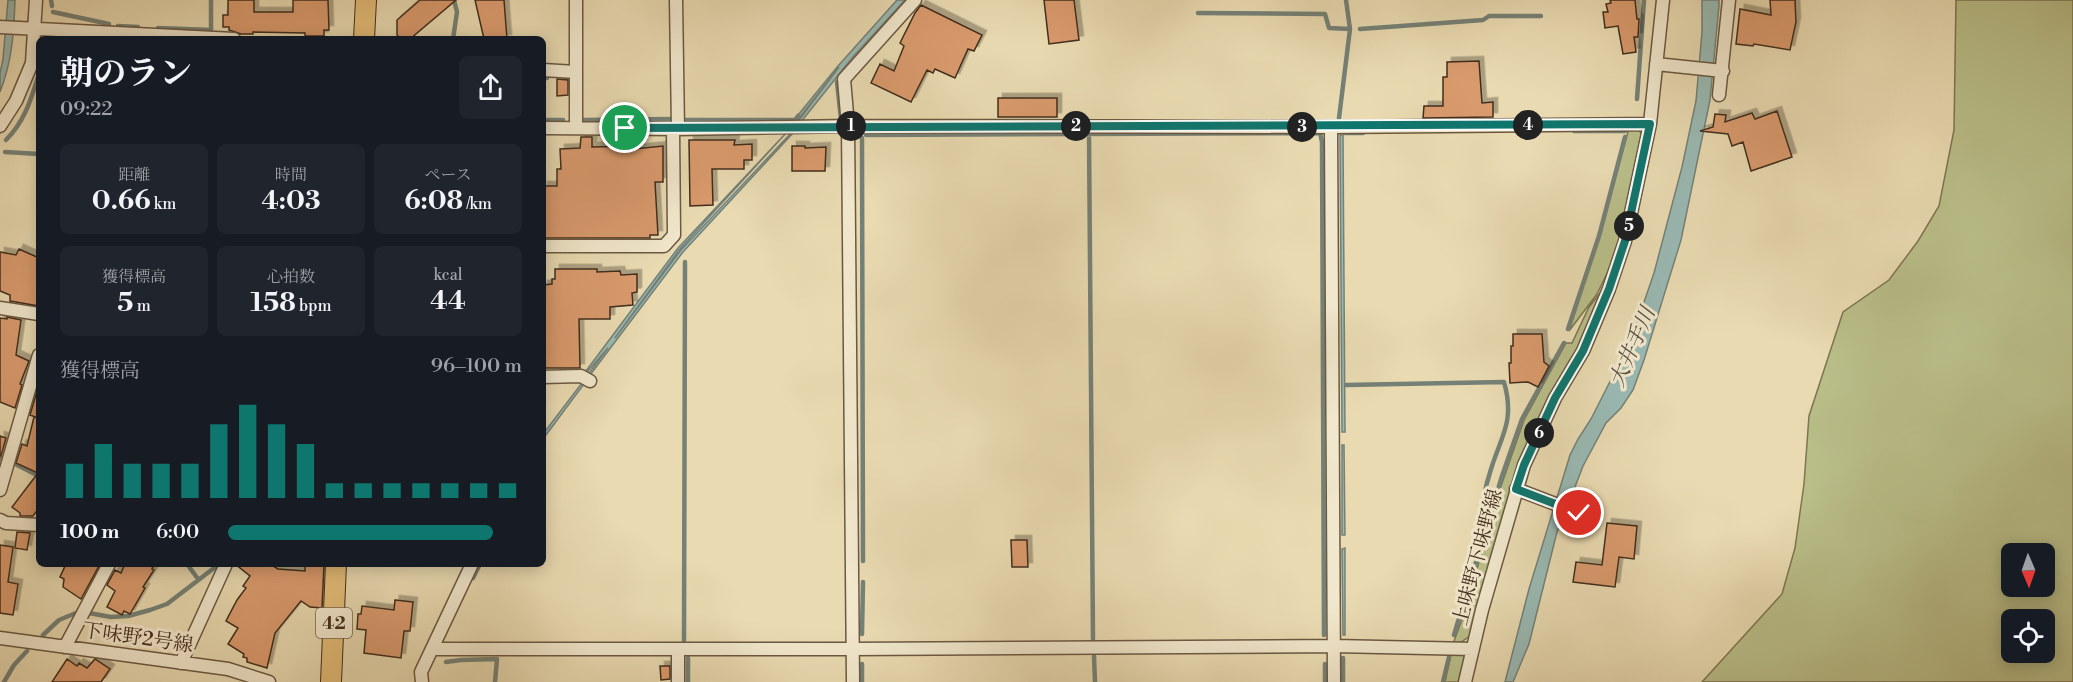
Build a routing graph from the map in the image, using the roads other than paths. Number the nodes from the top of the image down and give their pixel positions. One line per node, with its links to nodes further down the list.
1 (36, 0): 9 (street)
2 (366, 0): 11 (main road)
3 (576, 0): 15 (street)
4 (676, 0): 23 (street)
5 (915, 0): 19 (street)
6 (1663, 0): 12 (street, 上味野下味野線)
7 (1730, 0): 14 (street)
8 (0, 27): 9 (street)
9 (34, 29): 10 (street); 18 (street)
10 (136, 36)
11 (364, 36)
12 (1662, 65): 14 (street); 17 (street, 上味野下味野線)
13 (546, 70): 15 (street)
14 (1721, 70): 16 (street)
15 (576, 72): 22 (street)
16 (1719, 95)
17 (1650, 124): 20 (street); 30 (street, 上味野下味野線)
18 (0, 126)
19 (848, 126): 20 (street); 23 (street); 44 (street)
20 (1331, 127): 40 (street)
21 (546, 128): 22 (street)
22 (576, 128): 23 (street)
23 (676, 129): 24 (street)
24 (546, 246)
25 (0, 308): 26 (street)
26 (36, 314)
27 (36, 364): 31 (street)
28 (546, 377): 29 (street)
29 (590, 381)
30 (1516, 489): 32 (street); 45 (street, 上味野下味野線)
31 (0, 490)
32 (1579, 513)
33 (0, 520): 34 (street)
34 (36, 525)
35 (107, 567): 41 (street)
36 (225, 567): 46 (street)
37 (336, 567): 48 (main road, 42)
38 (471, 567): 42 (street)
39 (0, 638): 41 (street, 下味野2号線)
40 (1334, 646): 44 (street); 45 (street); 52 (street)
41 (65, 647): 46 (street, 下味野2号線)
42 (434, 649): 43 (street); 49 (street)
43 (678, 649): 44 (street); 50 (street)
44 (853, 649): 51 (street)
45 (1473, 649): 53 (street, 上味野下味野線)
46 (182, 663): 47 (street, 下味野2号線)
47 (269, 682)
48 (332, 682)
49 (422, 682)
50 (678, 682)
51 (853, 682)
52 (1334, 682)
53 (1466, 682)

